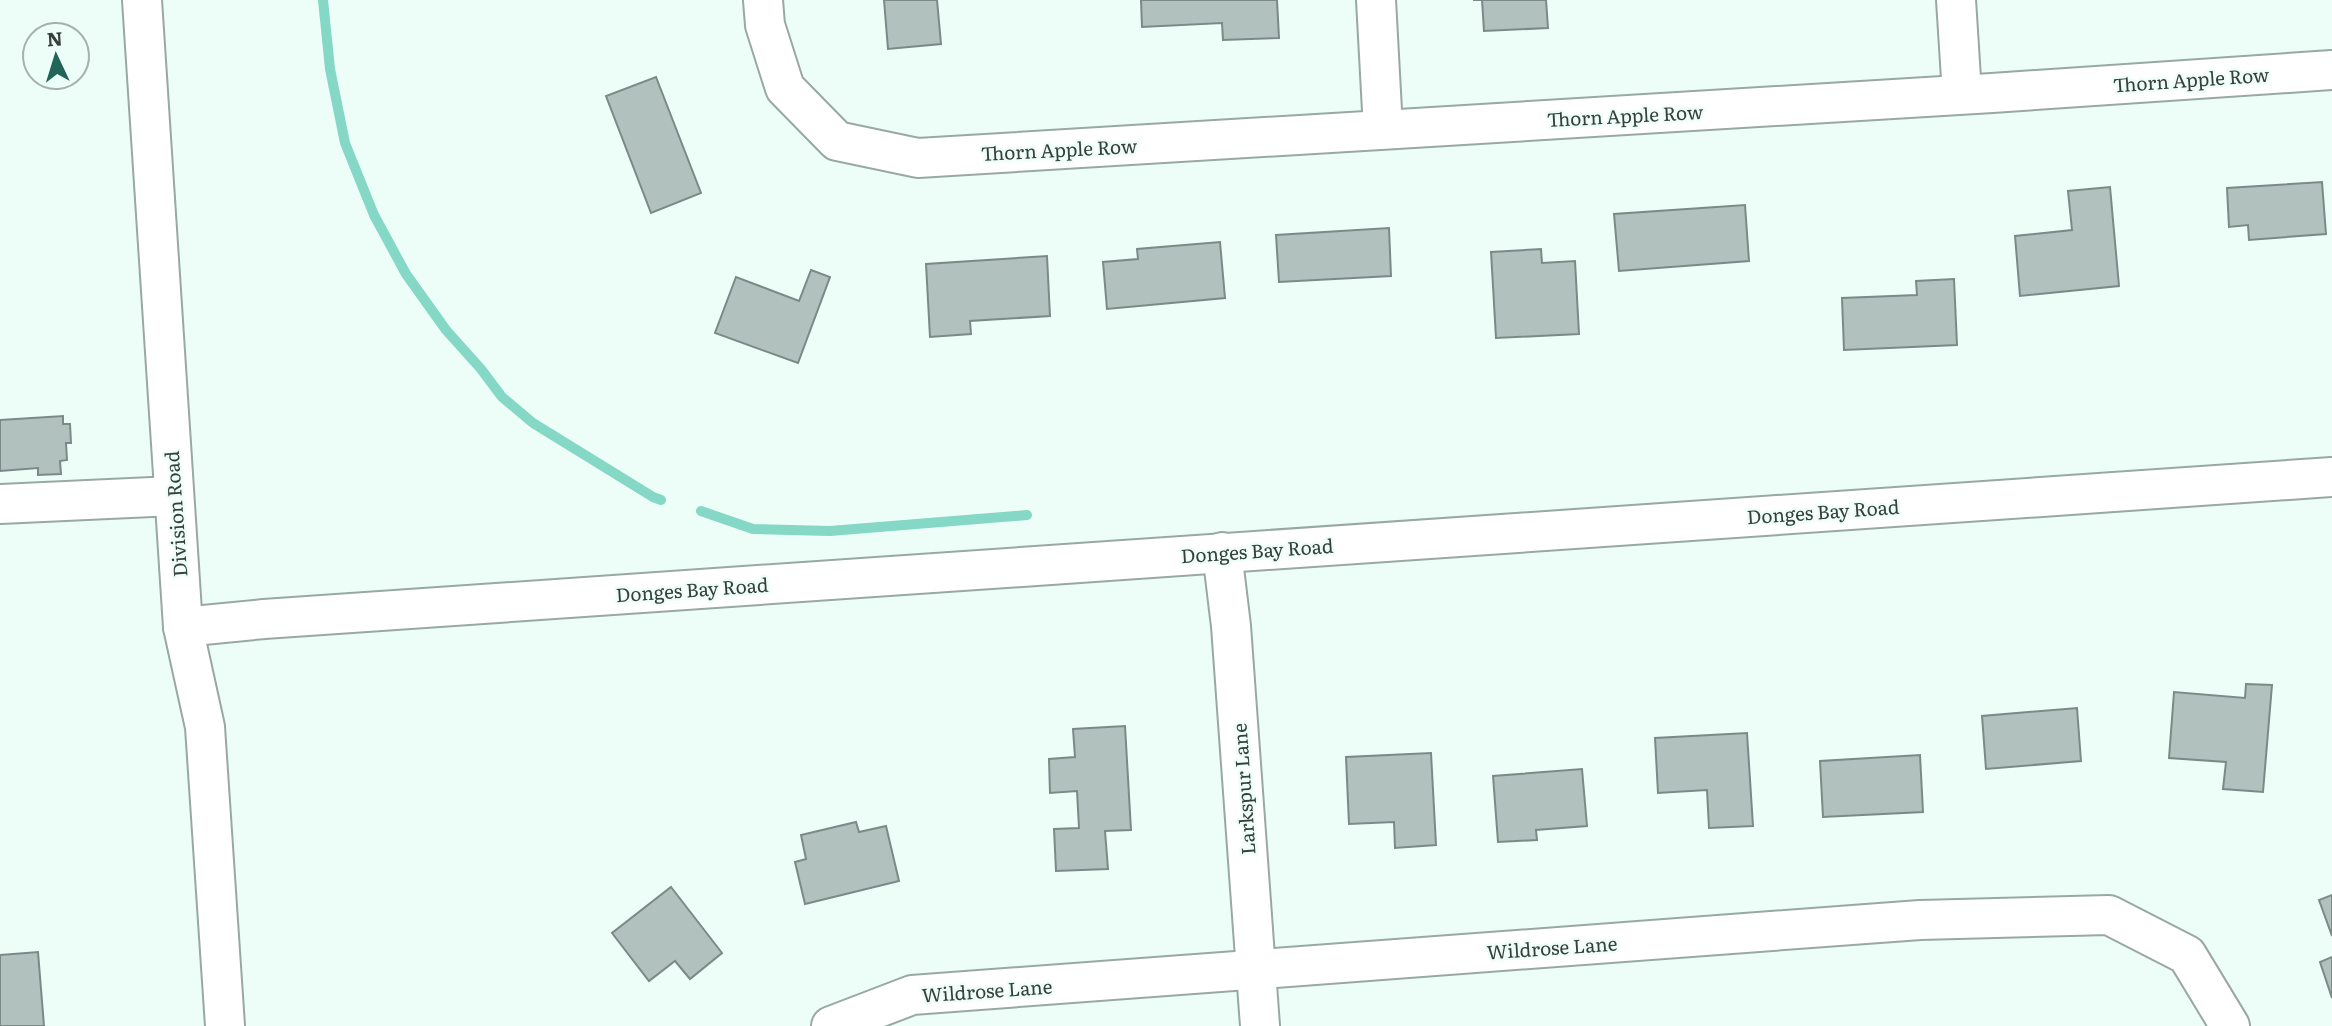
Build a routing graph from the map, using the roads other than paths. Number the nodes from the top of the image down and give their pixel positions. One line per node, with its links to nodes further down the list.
1 (142, 0): 9 (street, Division Road)
2 (763, 0): 7 (street, Thorn Apple Row)
3 (1376, 0): 7 (street)
4 (1956, 0): 6 (street)
5 (2332, 70): 6 (street, Thorn Apple Row)
6 (1962, 94): 7 (street, Thorn Apple Row)
7 (1383, 129)
8 (2332, 477): 11 (street, Donges Bay Road)
9 (174, 496): 10 (street); 12 (street, Division Road)
10 (0, 504)
11 (1222, 552): 12 (street, Donges Bay Road); 13 (street, Larkspur Lane)
12 (183, 627): 14 (street, Division Road)
13 (1255, 971): 15 (street, Wildrose Lane); 16 (street, Larkspur Lane); 17 (street, Wildrose Lane)
14 (225, 1026)
15 (831, 1026)
16 (1259, 1026)
17 (2230, 1026)

